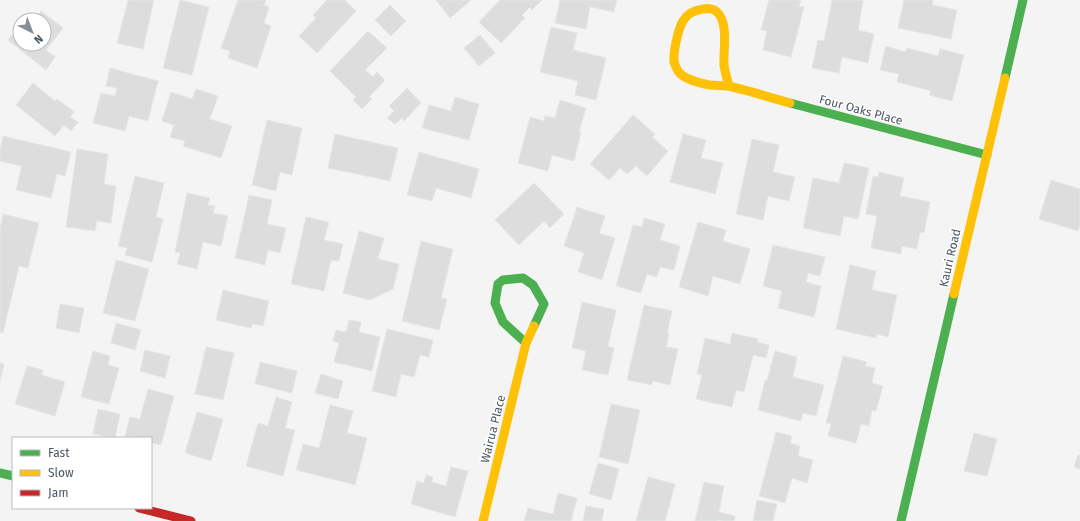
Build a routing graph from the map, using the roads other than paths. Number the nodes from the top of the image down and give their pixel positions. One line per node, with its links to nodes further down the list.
1 (1023, 0): 3 (street, Kauri Road)
2 (729, 86): 2 (street, Four Oaks Place); 3 (street, Four Oaks Place)
3 (987, 155): 10 (street, Kauri Road)
4 (526, 343): 4 (street, Wairua Place); 9 (street, Wairua Place)
5 (0, 473): 6 (street)
6 (12, 476)
7 (143, 509): 8 (street)
8 (191, 521)
9 (483, 521)
10 (901, 521)

